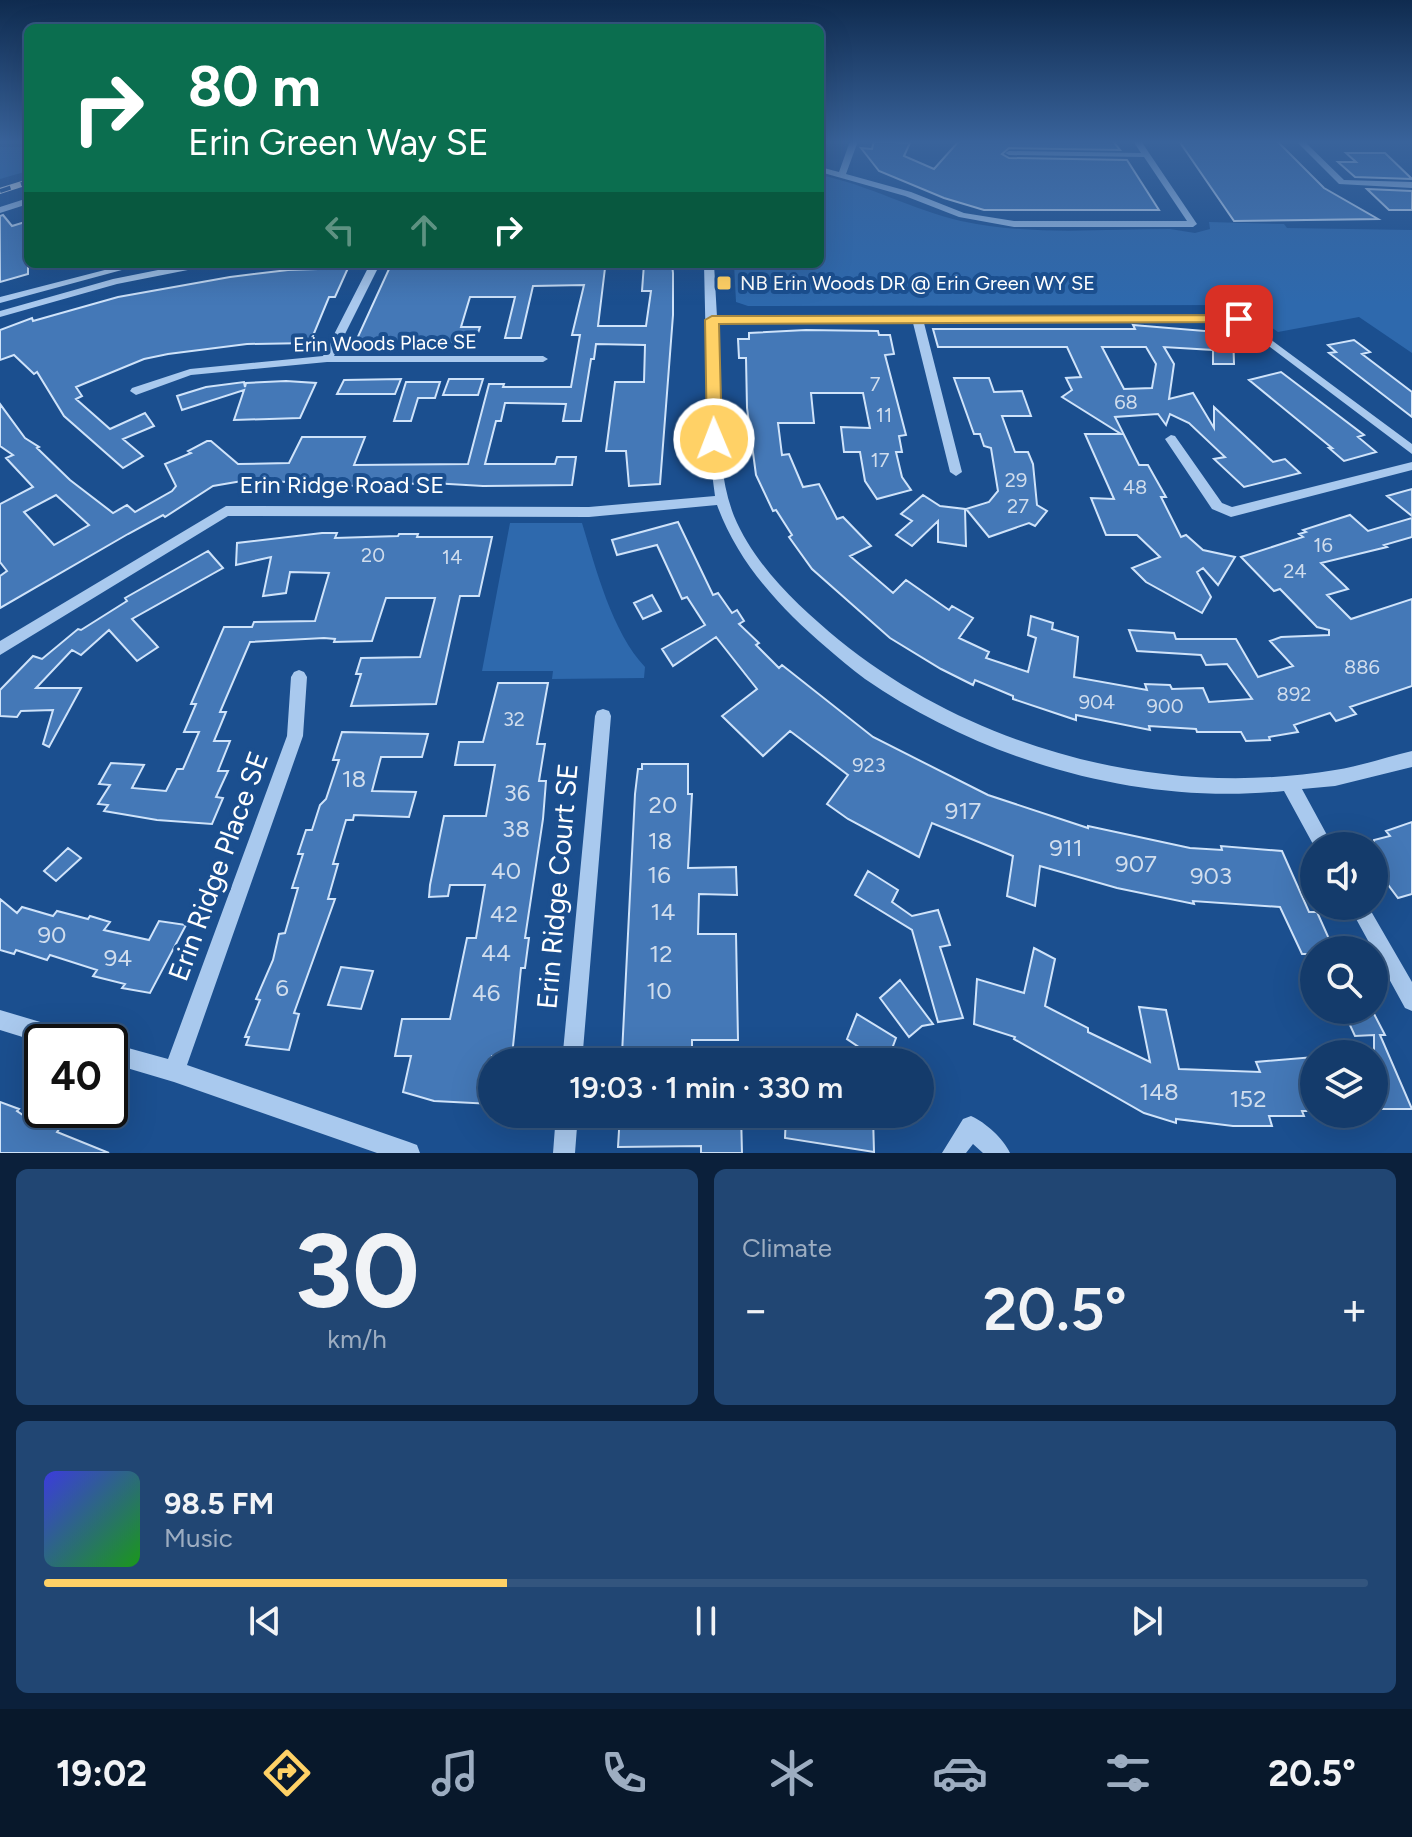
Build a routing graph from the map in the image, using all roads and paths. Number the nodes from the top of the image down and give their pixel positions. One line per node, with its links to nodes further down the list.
1 (905, 195): 2 (street)
2 (1173, 195)
3 (24, 202): 4 (street)
4 (0, 210)
5 (124, 268): 9 (street)
6 (183, 268): 10 (street)
7 (373, 268): 13 (street)
8 (709, 268): 11 (street)
9 (0, 300)
10 (0, 314)
11 (712, 320): 12 (street); 20 (street)
12 (918, 321): 17 (street); 19 (street)
13 (327, 359): 14 (street, Erin Woods Place SE); 15 (street, Erin Woods Place SE)
14 (543, 359)
15 (136, 391)
16 (1171, 439): 18 (street)
17 (1412, 450)
18 (1412, 466)
19 (956, 472)
20 (722, 500): 21 (street, Erin Ridge Road SE); 25 (street)
21 (0, 649)
22 (299, 677): 33 (street, Erin Ridge Place SE)
23 (603, 716): 31 (street, Erin Ridge Court SE)
24 (1412, 759): 25 (street)
25 (1290, 785): 26 (street)
26 (1316, 832)
27 (1366, 920): 28 (street)
28 (1412, 1001)
29 (0, 1020): 30 (street)
30 (24, 1027)
31 (573, 1048)
32 (128, 1058): 33 (street)
33 (174, 1071): 35 (street)
34 (566, 1128): 36 (street)
35 (409, 1153)
36 (564, 1153)
37 (953, 1153): 38 (street)
38 (999, 1153)

